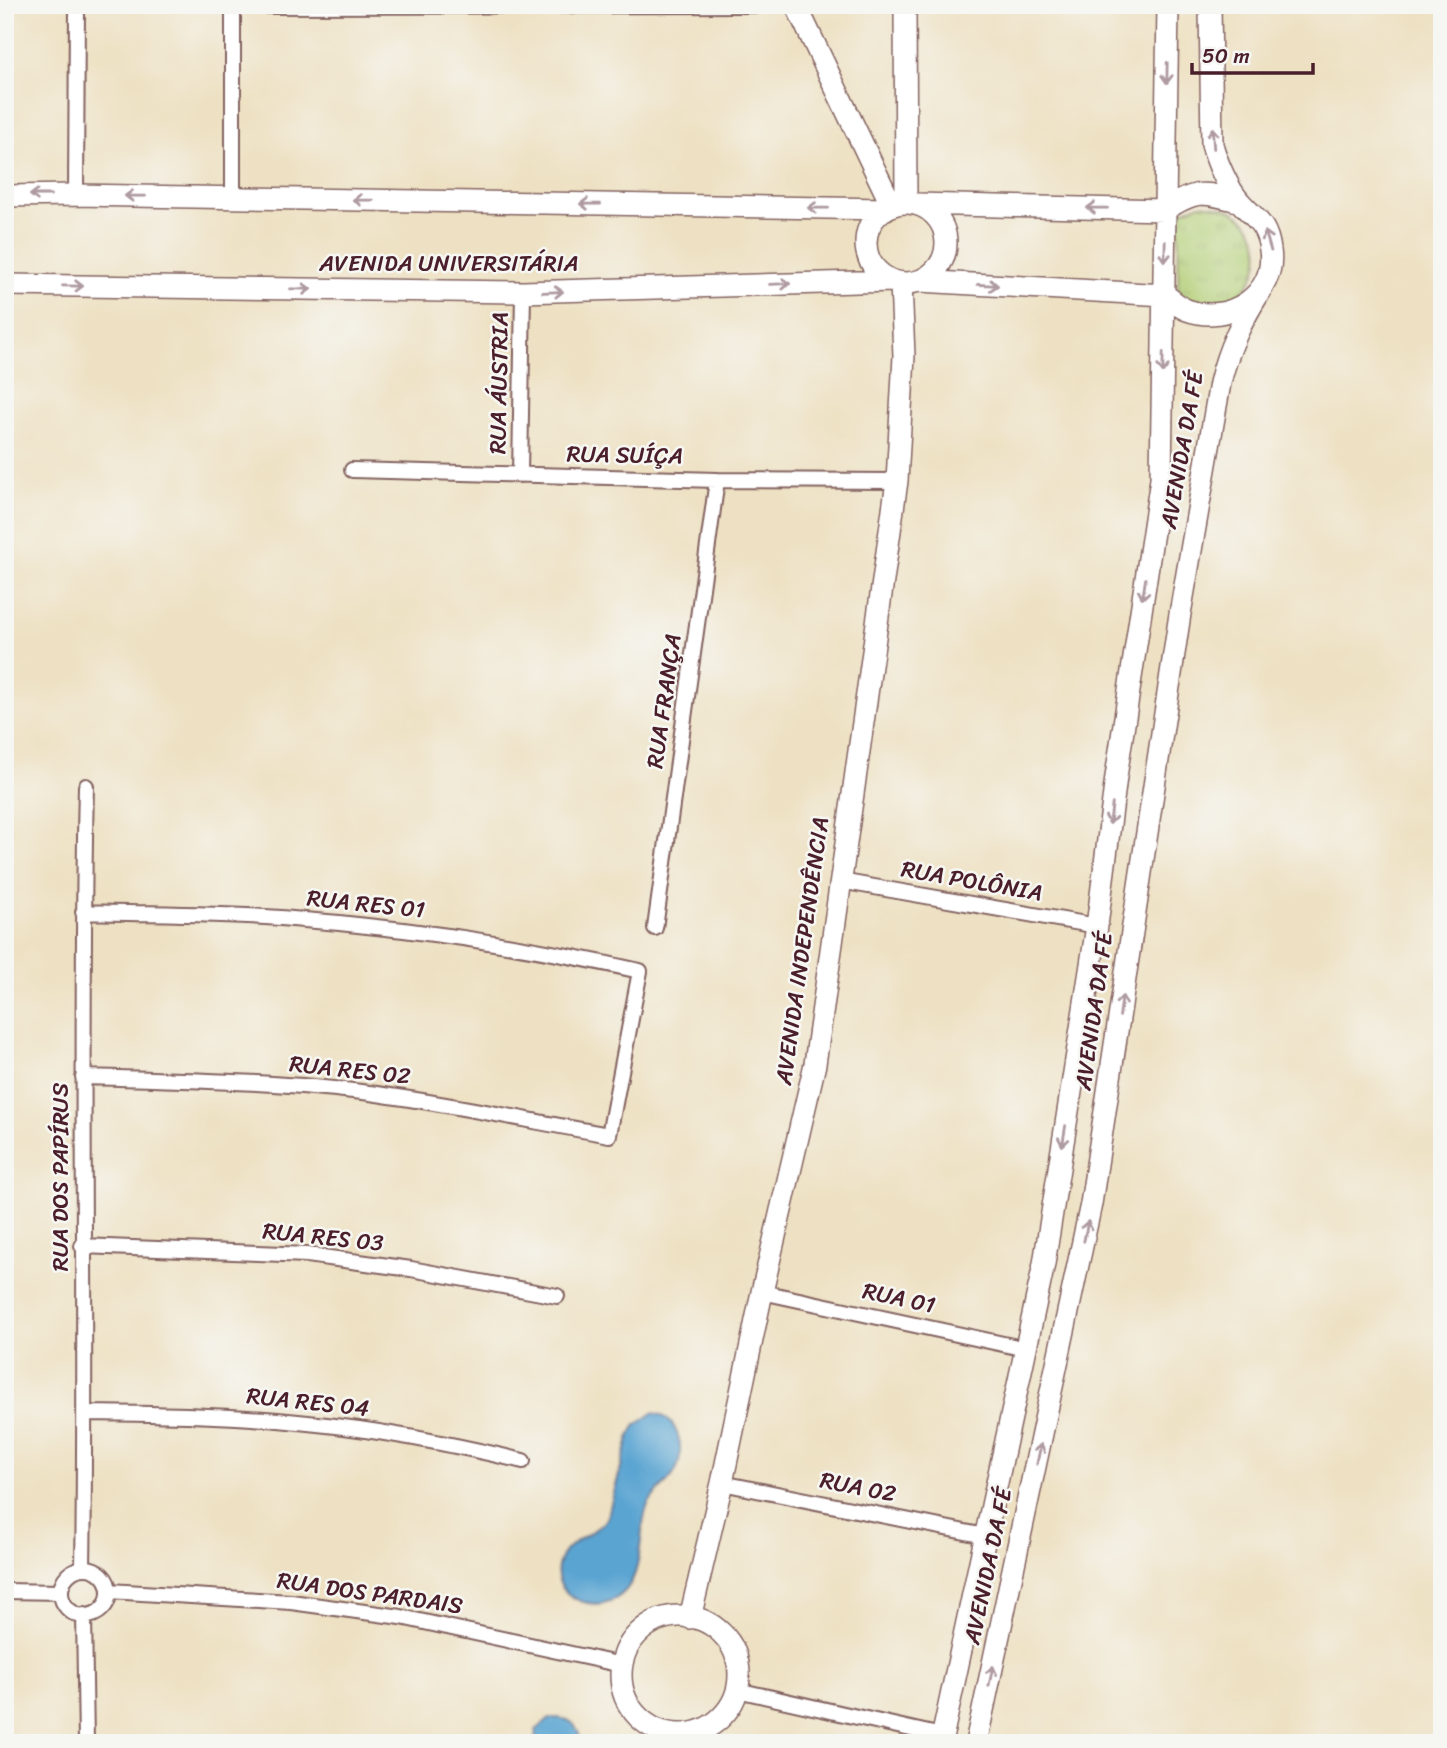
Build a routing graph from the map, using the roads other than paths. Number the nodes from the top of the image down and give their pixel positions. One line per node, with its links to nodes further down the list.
1 (77, 5): 8 (street)
2 (770, 5): 7 (street)
3 (796, 5): 12 (main road)
4 (905, 5): 12 (main road)
5 (1167, 5): 13 (main road, one-way to 13)
6 (1210, 5): 11 (main road, one-way to 6)
7 (233, 6): 10 (street)
8 (76, 195): 9 (main road, one-way to 9); 10 (main road, one-way to 8)
9 (5, 196)
10 (233, 197): 12 (main road, one-way to 10)
11 (1238, 201): 13 (main road); 16 (main road, one-way to 11)
12 (900, 206): 13 (main road, one-way to 12); 14 (main road); 14 (main road)
13 (1165, 210): 18 (main road, one-way to 18)
14 (904, 282): 17 (main road, AVENIDA UNIVERSITÁRIA, one-way to 14); 18 (main road, AVENIDA UNIVERSITÁRIA, one-way to 18); 22 (main road, AVENIDA INDEPENDÊNCIA)
15 (5, 285): 17 (main road, AVENIDA UNIVERSITÁRIA, one-way to 17)
16 (1261, 290): 18 (main road, AVENIDA UNIVERSITÁRIA); 49 (main road, AVENIDA DA FÉ, one-way to 16)
17 (523, 292): 20 (street, RUA ÁUSTRIA)
18 (1165, 295): 26 (main road, AVENIDA DA FÉ, one-way to 26)
19 (352, 470): 20 (street, RUA SUÍÇA)
20 (520, 475): 21 (street, RUA SUÍÇA)
21 (717, 480): 22 (street, RUA SUÍÇA); 27 (street, RUA FRANÇA)
22 (897, 481): 24 (main road, AVENIDA INDEPENDÊNCIA)
23 (86, 786): 25 (street, RUA DOS PAPÍRUS)
24 (840, 881): 26 (street, RUA POLÔNIA); 31 (main road, AVENIDA INDEPENDÊNCIA)
25 (83, 912): 28 (street, RUA DOS PAPÍRUS); 29 (street, RUA RES 01)
26 (1097, 926): 33 (main road, AVENIDA DA FÉ, one-way to 33)
27 (655, 928)
28 (83, 1077): 29 (street, RUA RES 02); 30 (street, RUA DOS PAPÍRUS)
29 (609, 1135)
30 (82, 1246): 32 (street, RUA RES 03); 34 (street, RUA DOS PAPÍRUS)
31 (762, 1293): 33 (street, RUA 01); 36 (main road, AVENIDA INDEPENDÊNCIA)
32 (557, 1296)
33 (1026, 1349): 37 (main road, AVENIDA DA FÉ)
34 (85, 1413): 35 (street, RUA RES 04); 38 (street, RUA DOS PAPÍRUS)
35 (523, 1461)
36 (722, 1483): 37 (street, RUA 02); 43 (main road, AVENIDA INDEPENDÊNCIA)
37 (985, 1536): 47 (main road, AVENIDA DA FÉ)
38 (83, 1568): 40 (street); 41 (street)
39 (5, 1591): 41 (street)
40 (109, 1591): 42 (street); 44 (street, RUA DOS PARDAIS)
41 (61, 1592): 42 (street)
42 (84, 1615): 48 (street)
43 (690, 1618): 44 (main road); 45 (main road)
44 (622, 1665): 46 (main road)
45 (737, 1690): 46 (main road); 47 (street)
46 (666, 1738)
47 (941, 1739)
48 (86, 1743)
49 (976, 1743)

